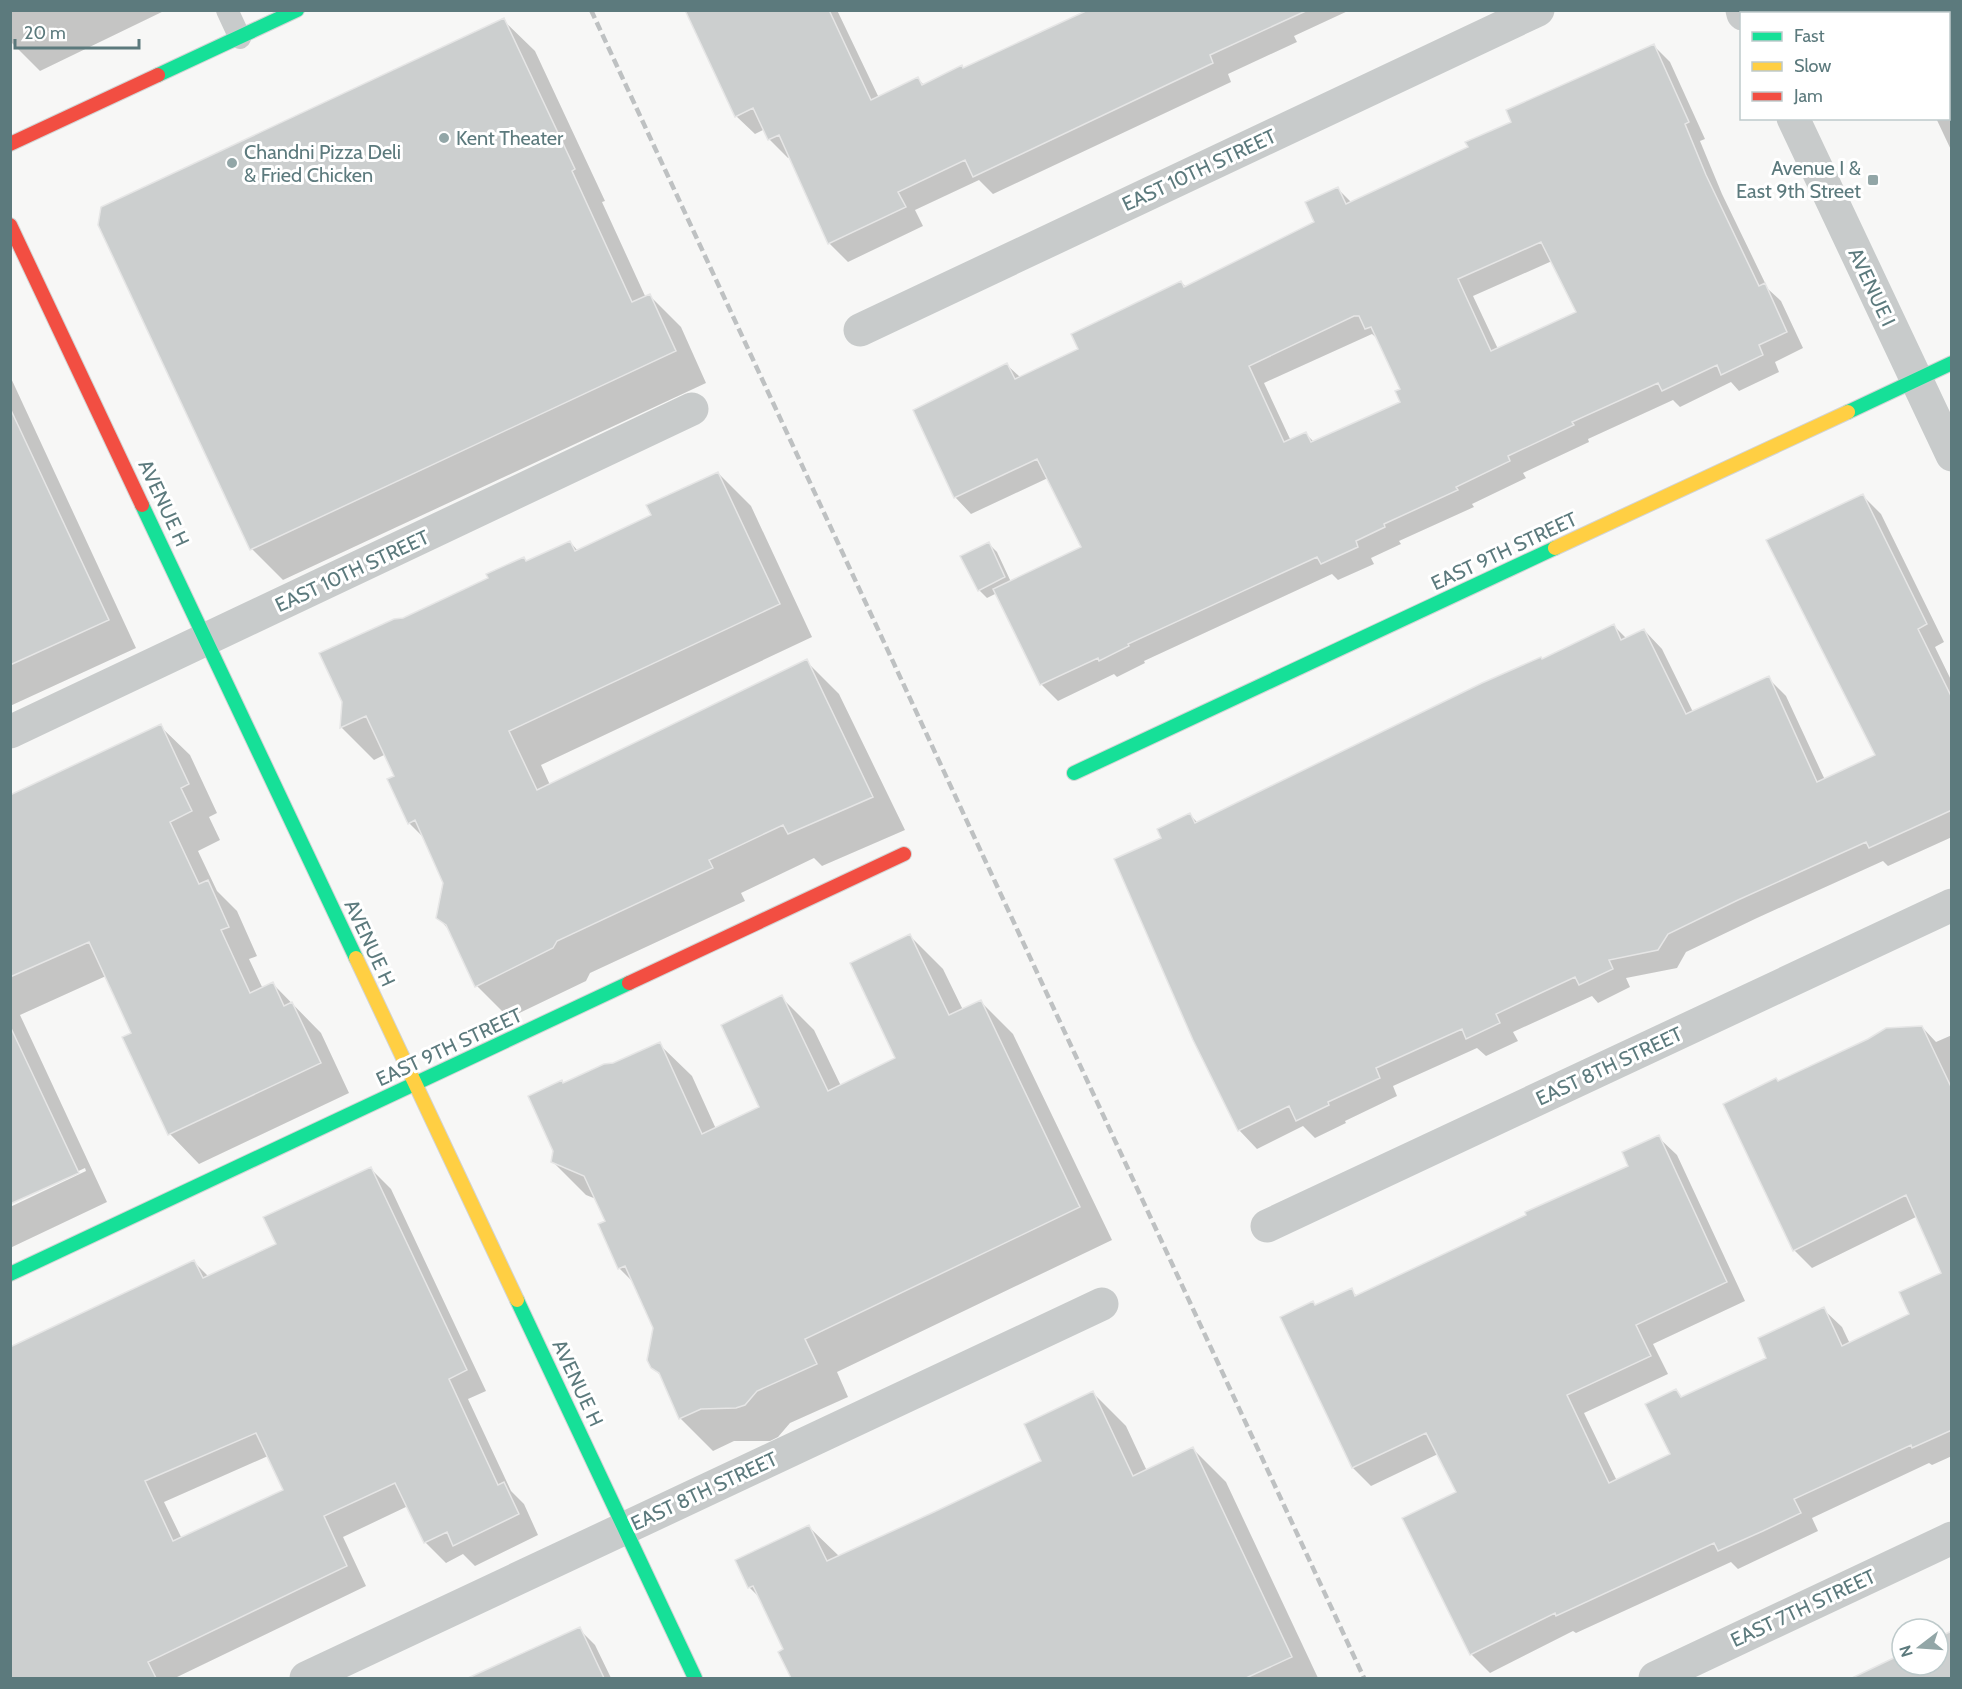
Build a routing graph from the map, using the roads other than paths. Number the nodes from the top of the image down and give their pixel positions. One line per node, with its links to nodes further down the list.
1 (227, 10): 4 (lane)
2 (297, 10): 4 (street)
3 (1538, 10): 8 (street, EAST 10TH STREET)
4 (240, 38): 6 (street)
5 (1794, 120): 10 (street, AVENUE I)
6 (10, 144)
7 (10, 225): 13 (street, AVENUE H)
8 (860, 330)
9 (1952, 363): 10 (street, EAST 9TH STREET)
10 (1916, 380): 12 (street, AVENUE I); 15 (street, EAST 9TH STREET)
11 (692, 409): 13 (street, EAST 10TH STREET)
12 (1952, 455)
13 (206, 640): 14 (street, EAST 10TH STREET); 18 (street, AVENUE H)
14 (10, 732)
15 (1074, 773)
16 (904, 854): 18 (street, EAST 9TH STREET)
17 (1952, 905): 19 (street, EAST 8TH STREET)
18 (416, 1084): 20 (street, EAST 9TH STREET); 22 (street, AVENUE H)
19 (1267, 1226)
20 (10, 1274)
21 (1102, 1304): 22 (street, EAST 8TH STREET)
22 (624, 1528): 24 (street, EAST 8TH STREET); 25 (street, AVENUE H)
23 (1952, 1538): 26 (street, EAST 7TH STREET)
24 (306, 1678)
25 (696, 1678)
26 (1655, 1678)

